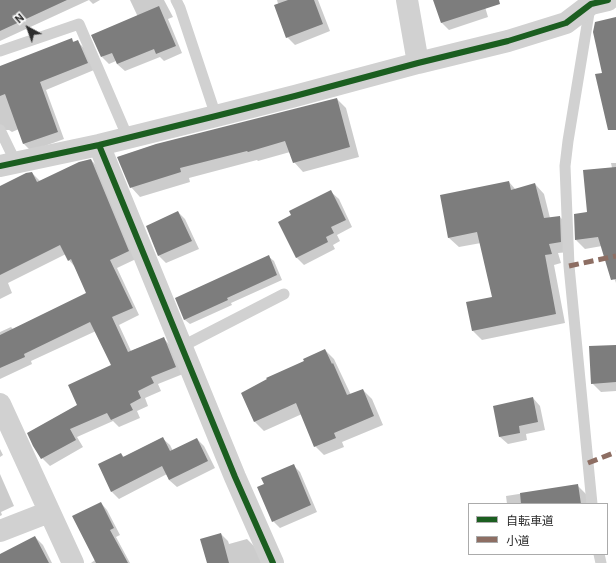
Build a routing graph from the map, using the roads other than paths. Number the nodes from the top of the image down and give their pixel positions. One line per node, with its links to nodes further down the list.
1 (176, 0): 6 (lane)
2 (407, 0): 5 (street)
3 (596, 1): 5 (street); 14 (lane)
4 (0, 51): 8 (lane)
5 (418, 63): 6 (street)
6 (216, 116): 8 (street)
7 (0, 130): 10 (lane)
8 (128, 138): 9 (street)
9 (99, 145): 10 (street); 12 (street)
10 (8, 165)
11 (284, 294): 12 (lane)
12 (181, 347): 18 (street)
13 (0, 404): 15 (street)
14 (592, 503)
15 (49, 512): 16 (street); 17 (street)
16 (0, 531)
17 (73, 563)
18 (273, 563)

